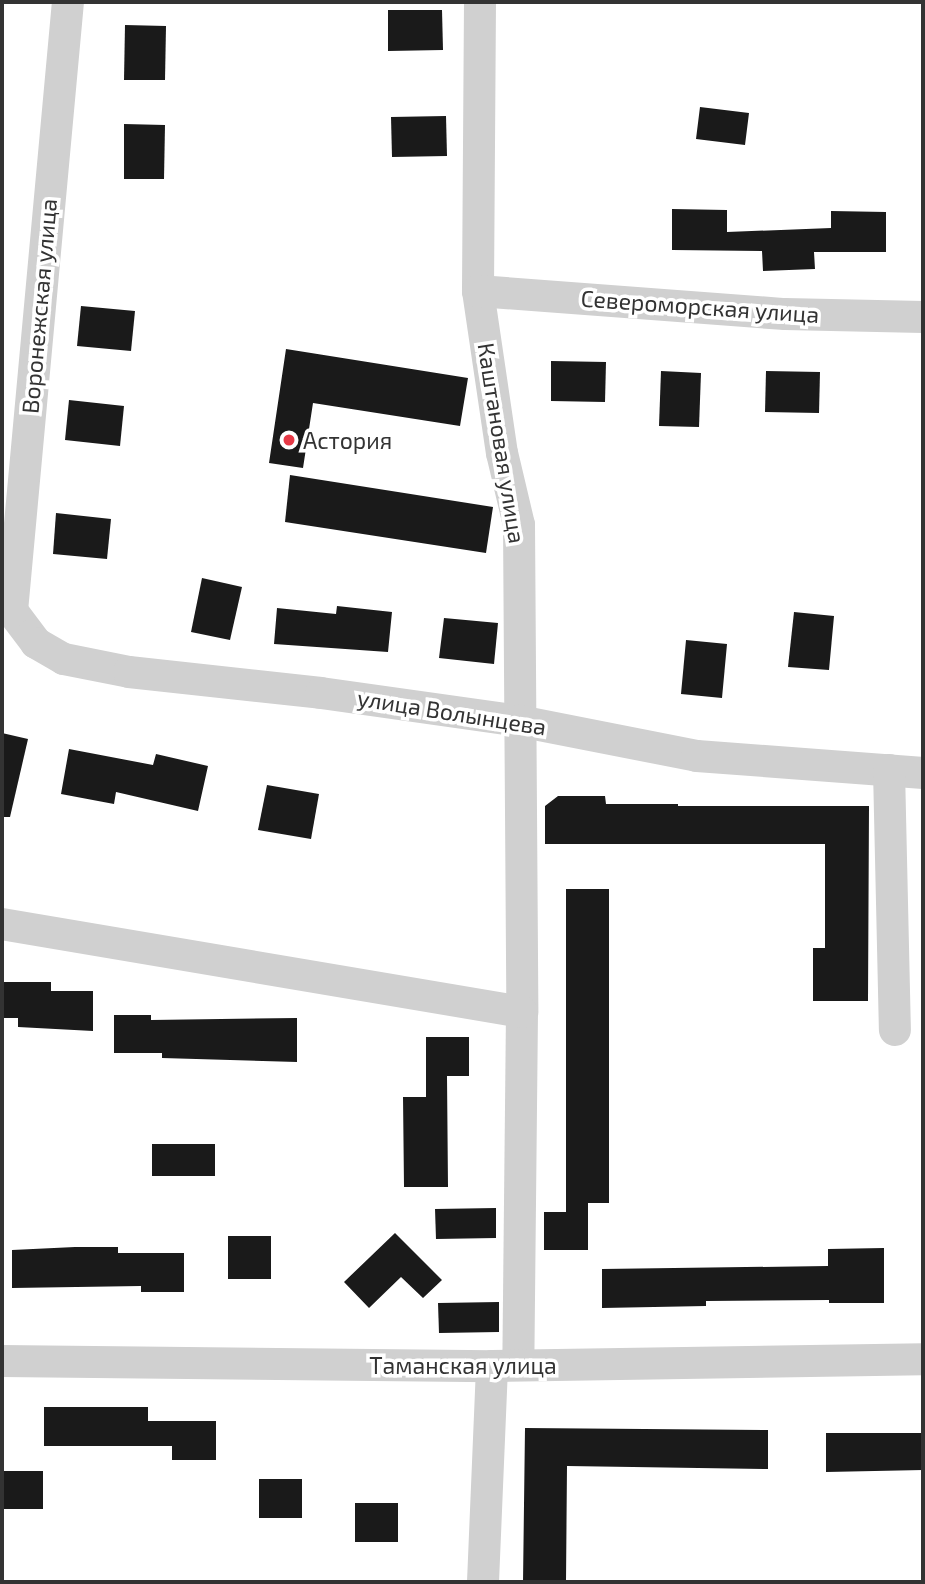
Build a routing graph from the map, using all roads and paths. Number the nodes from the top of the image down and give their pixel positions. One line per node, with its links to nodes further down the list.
1 (68, 2): 5 (street, Воронежская улица)
2 (480, 2): 3 (street, Каштановая улица)
3 (478, 291): 4 (street, Североморская улица); 6 (street, Каштановая улица)
4 (923, 317)
5 (7, 610): 6 (street, улица Волынцева)
6 (519, 720): 7 (street, улица Волынцева); 10 (street, Каштановая улица)
7 (889, 770): 8 (street, улица Волынцева); 11 (street)
8 (923, 773)
9 (2, 924): 10 (street)
10 (522, 1012): 14 (street, Каштановая улица)
11 (895, 1030)
12 (923, 1359): 14 (street, Таманская улица)
13 (2, 1361): 14 (street, Таманская улица)
14 (505, 1366): 15 (street, Каштановая улица)
15 (483, 1582)

